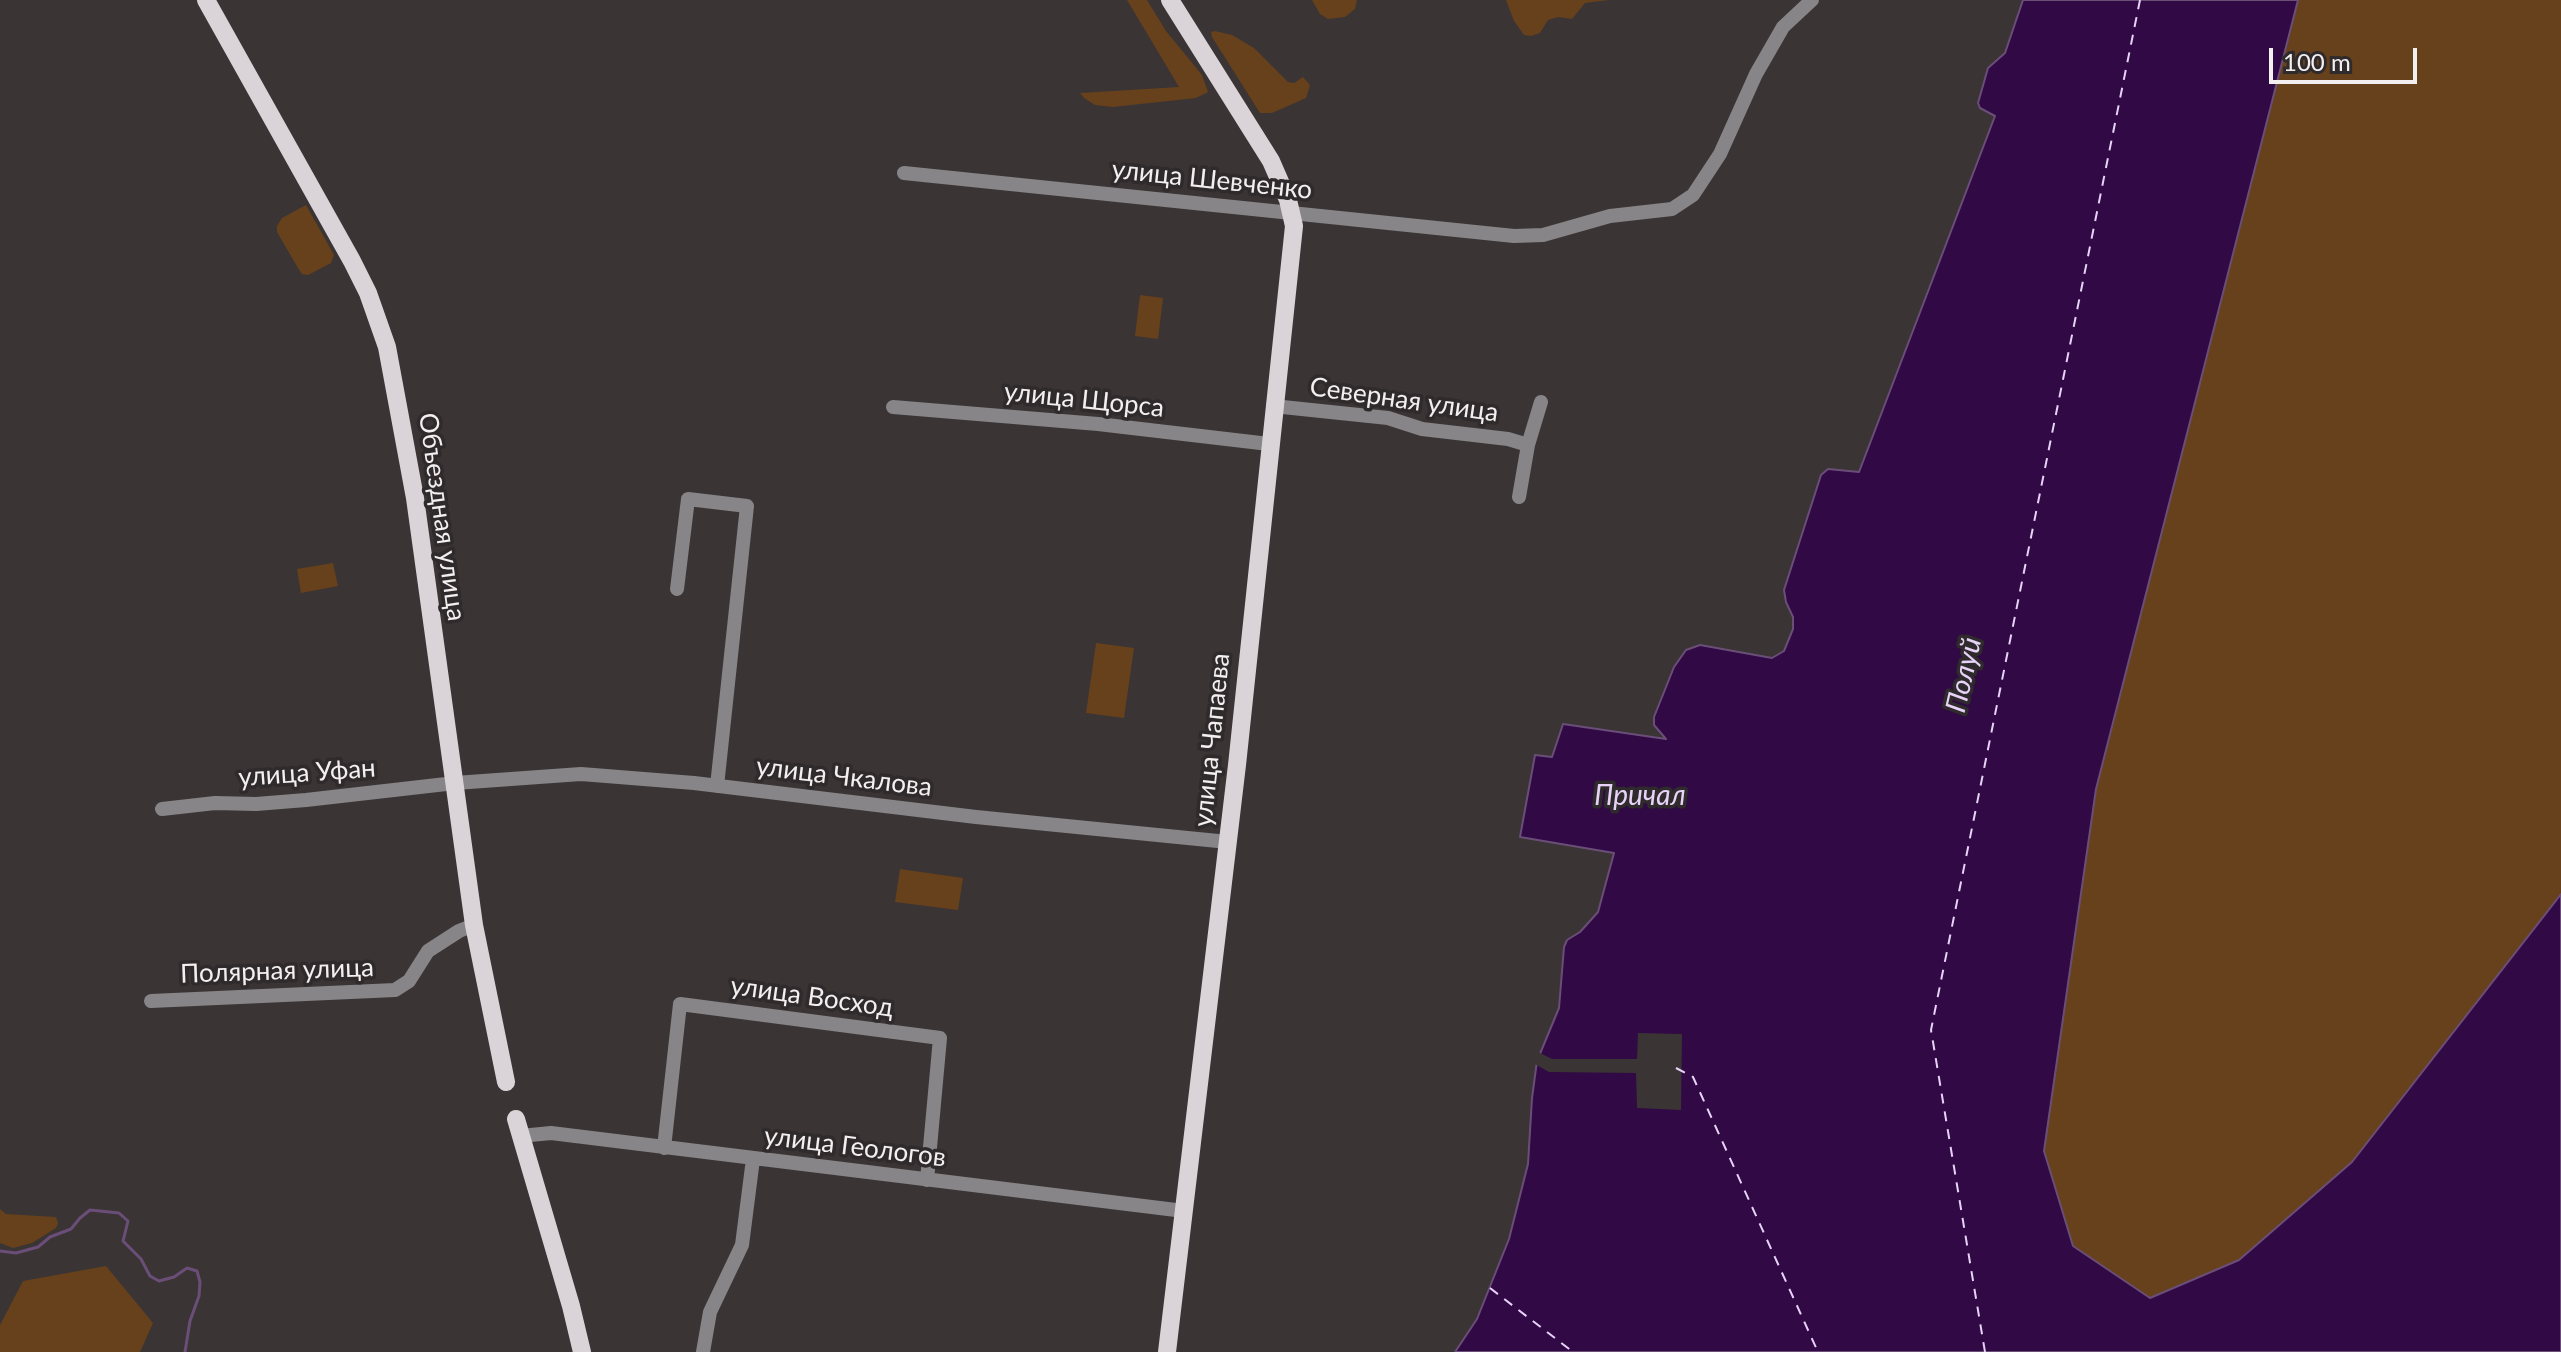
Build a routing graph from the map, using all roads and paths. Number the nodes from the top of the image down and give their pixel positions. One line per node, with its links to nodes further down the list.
1 (206, 0): 13 (main road, Объездная улица)
2 (1170, 0): 5 (main road, улица Чапаева)
3 (1812, 0): 5 (street, улица Шевченко)
4 (904, 173): 5 (street, улица Шевченко)
5 (1292, 212): 7 (main road, улица Чапаева)
6 (1541, 402): 10 (street)
7 (1273, 406): 9 (main road, улица Чапаева); 10 (street, Северная улица)
8 (893, 407): 9 (street, улица Щорса)
9 (1269, 444): 16 (main road, улица Чапаева)
10 (1528, 445): 11 (street)
11 (1519, 497)
12 (677, 589): 14 (street)
13 (455, 783): 14 (street, улица Чкалова); 15 (street, улица Уфан); 17 (main road, Объездная улица)
14 (717, 786): 16 (street, улица Чкалова)
15 (162, 809)
16 (1228, 842): 24 (main road, улица Чапаева)
17 (474, 925): 18 (street, Полярная улица); 19 (main road, Объездная улица)
18 (151, 1001)
19 (506, 1082)
20 (518, 1128): 21 (street, улица Геологов); 25 (main road)
21 (664, 1148): 22 (street, улица Геологов); 23 (street, улица Восход)
22 (753, 1159): 23 (street, улица Геологов); 26 (street)
23 (927, 1180): 24 (street, улица Геологов)
24 (1184, 1211): 27 (main road, улица Чапаева)
25 (582, 1352)
26 (703, 1352)
27 (1167, 1352)

